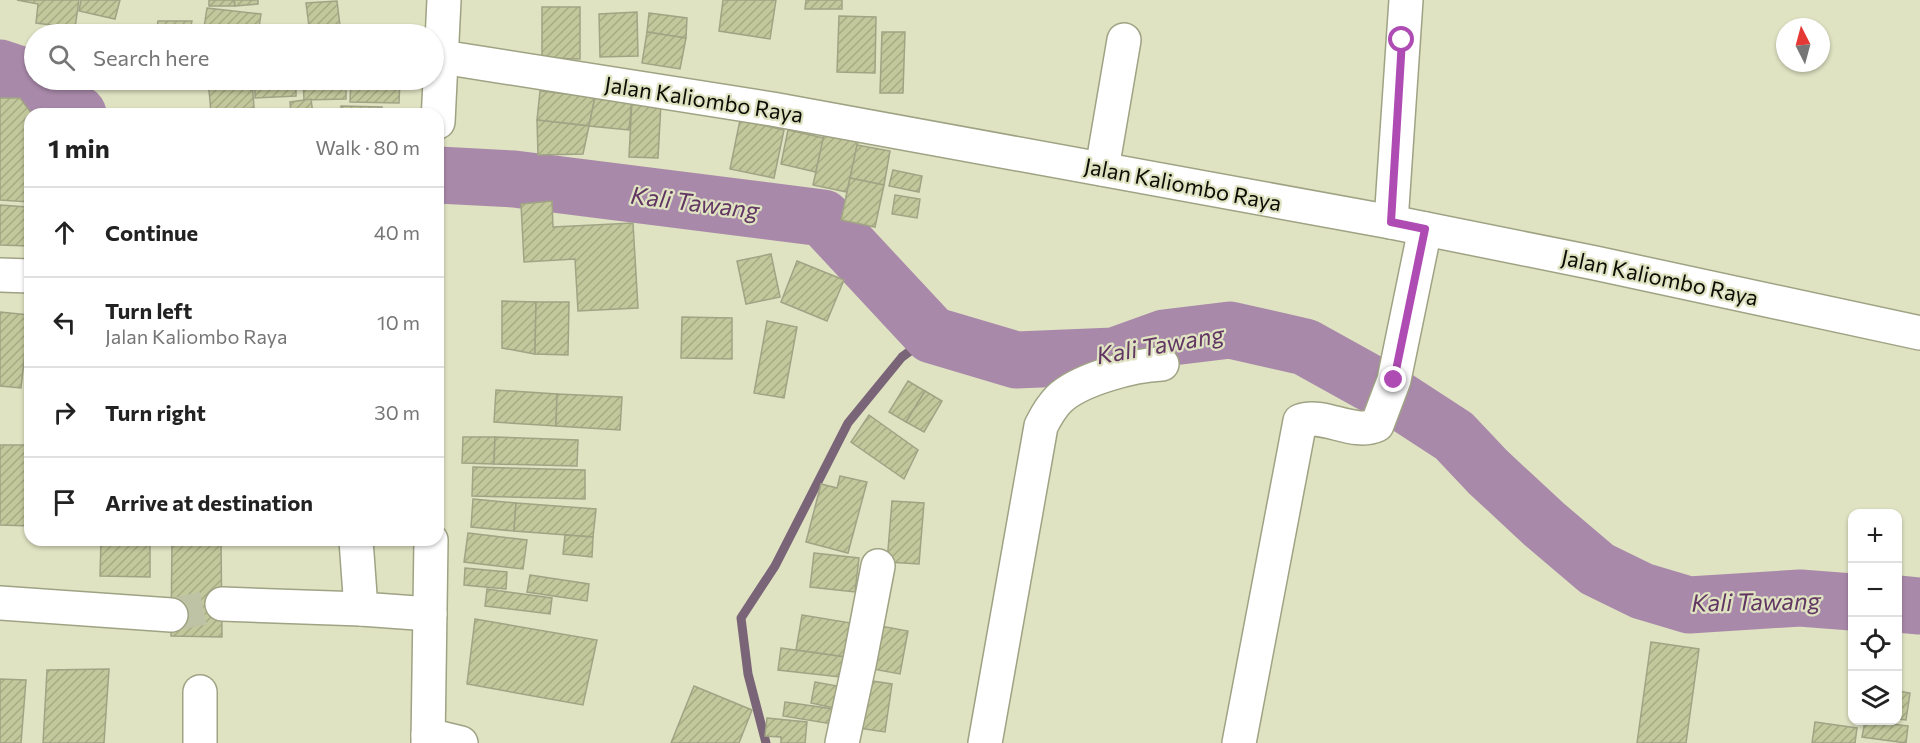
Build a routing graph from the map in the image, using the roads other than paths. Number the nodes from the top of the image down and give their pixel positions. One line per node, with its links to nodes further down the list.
1 (444, 0): 3 (main road)
2 (1406, 0): 9 (main road)
3 (443, 24)
4 (1124, 40): 8 (main road)
5 (444, 57): 8 (main road, Jalan Kaliombo Raya)
6 (440, 90): 7 (main road)
7 (439, 108)
8 (1102, 169): 9 (main road, Jalan Kaliombo Raya)
9 (1391, 222): 10 (main road, Jalan Kaliombo Raya)
10 (1425, 229): 13 (main road, Jalan Kaliombo Raya); 29 (main road)
11 (0, 275): 12 (main road)
12 (24, 276)
13 (1920, 333)
14 (1162, 364): 28 (main road)
15 (356, 546): 20 (main road)
16 (431, 546): 21 (main road)
17 (878, 566): 27 (main road)
18 (0, 603): 22 (main road)
19 (222, 604): 20 (main road)
20 (361, 609): 21 (main road)
21 (430, 614): 24 (main road)
22 (171, 615)
23 (200, 692): 25 (main road)
24 (428, 739): 26 (main road)
25 (200, 743)
26 (461, 743)
27 (842, 743)
28 (985, 743)
29 (1239, 743)

